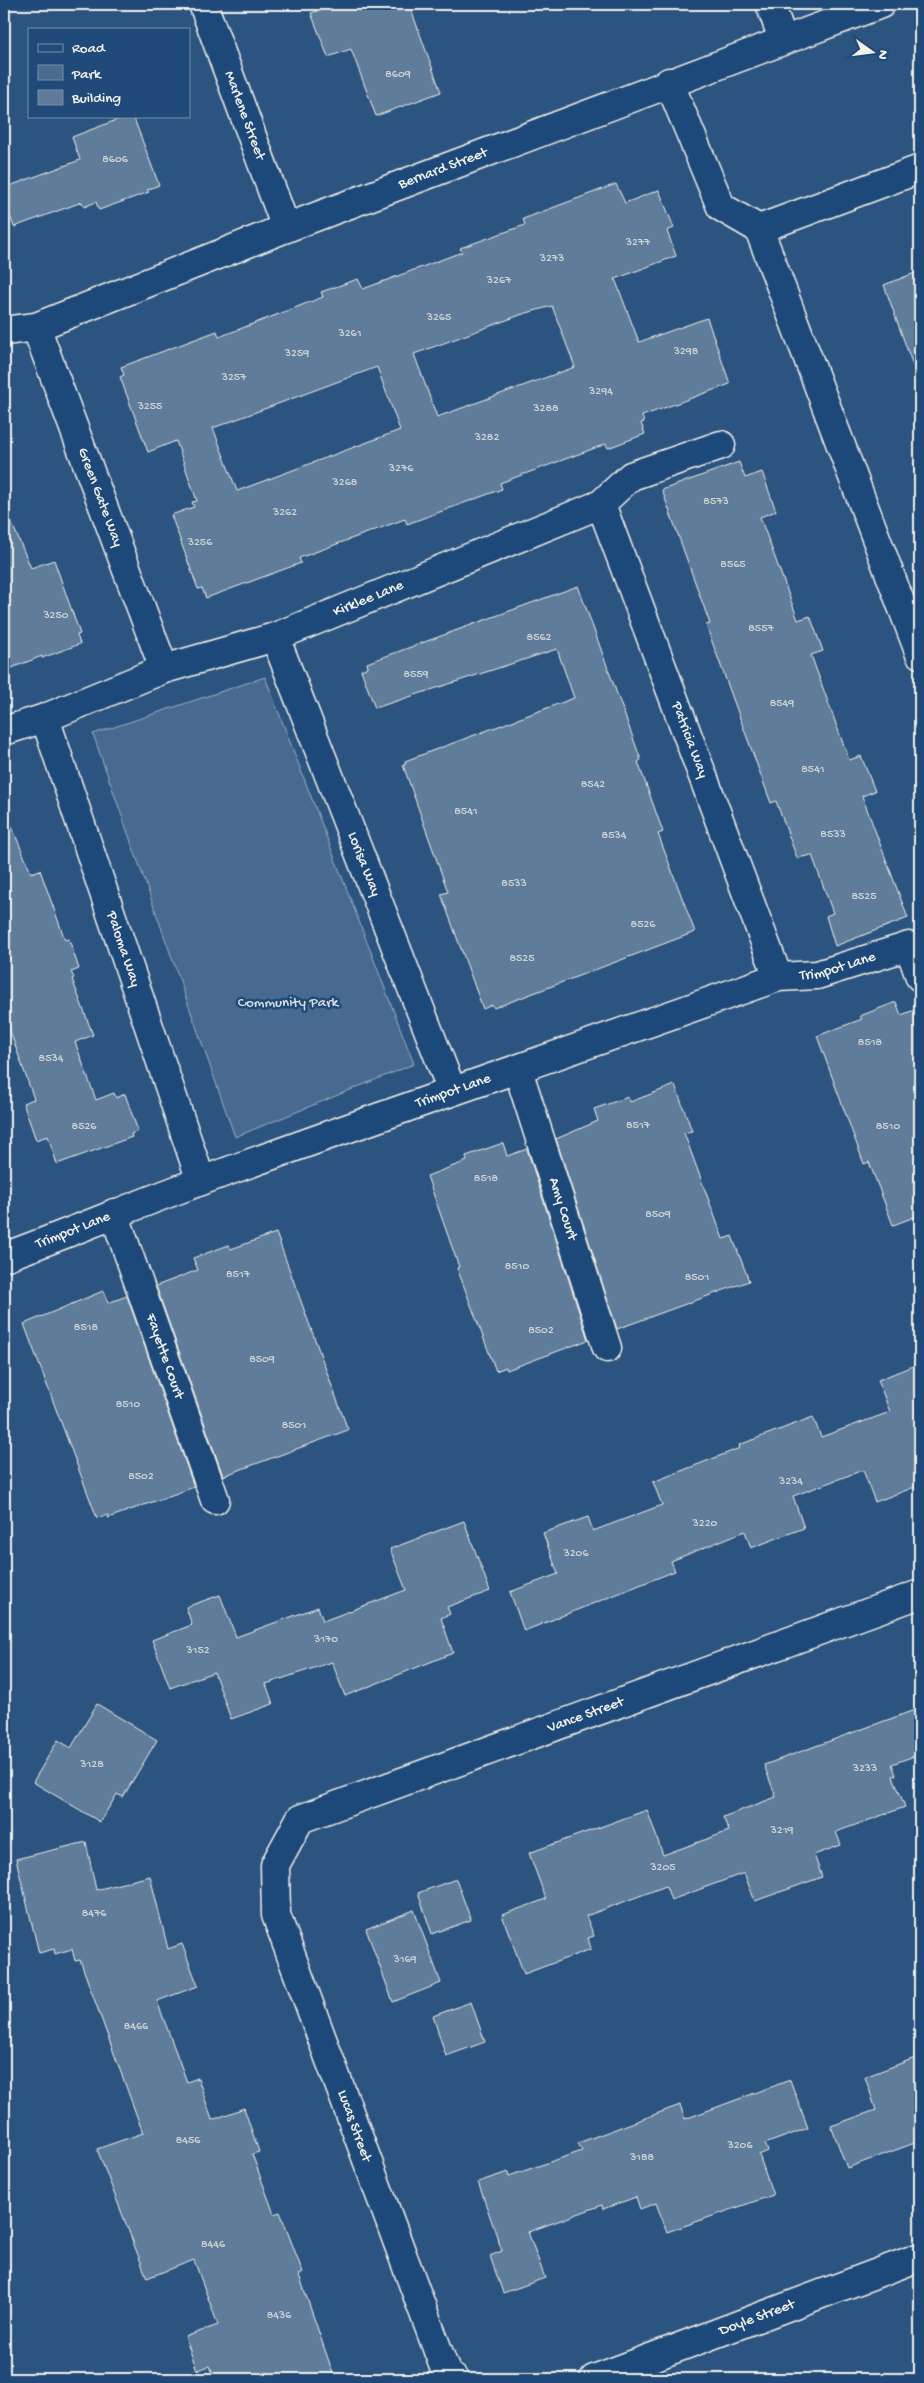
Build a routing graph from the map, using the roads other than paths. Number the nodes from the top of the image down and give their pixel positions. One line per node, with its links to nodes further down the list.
1 (203, 4): 7 (street, Marlene Street)
2 (770, 4): 4 (street)
3 (881, 4): 4 (street, Bernard Street)
4 (783, 39): 5 (street, Bernard Street)
5 (670, 82): 7 (street, Bernard Street); 8 (street)
6 (920, 169): 8 (street)
7 (286, 228): 9 (street, Bernard Street)
8 (760, 229): 14 (street)
9 (36, 327): 10 (street, Bernard Street); 15 (street, Green Gate Way)
10 (4, 331)
11 (721, 445): 12 (street, Kirklee Lane)
12 (601, 504): 13 (street, Kirklee Lane); 18 (street, Patricia Way)
13 (275, 637): 15 (street, Kirklee Lane); 21 (street, Lorisa Way)
14 (920, 654)
15 (164, 669): 16 (street, Kirklee Lane)
16 (45, 718): 17 (street, Kirklee Lane); 22 (street, Paloma Way)
17 (4, 731)
18 (778, 977): 19 (street, Trimpot Lane); 20 (street, Trimpot Lane)
19 (920, 977)
20 (518, 1070): 21 (street, Trimpot Lane); 25 (street, Amy Court)
21 (452, 1090): 22 (street, Trimpot Lane)
22 (201, 1181): 23 (street, Trimpot Lane)
23 (114, 1213): 24 (street, Trimpot Lane); 26 (street, Fayette Court)
24 (4, 1257)
25 (607, 1348)
26 (215, 1500)
27 (920, 1594): 28 (street, Vance Street)
28 (275, 1865): 30 (street, Lucas Street)
29 (920, 2257): 31 (street, Doyle Street)
30 (454, 2379)
31 (594, 2379)

